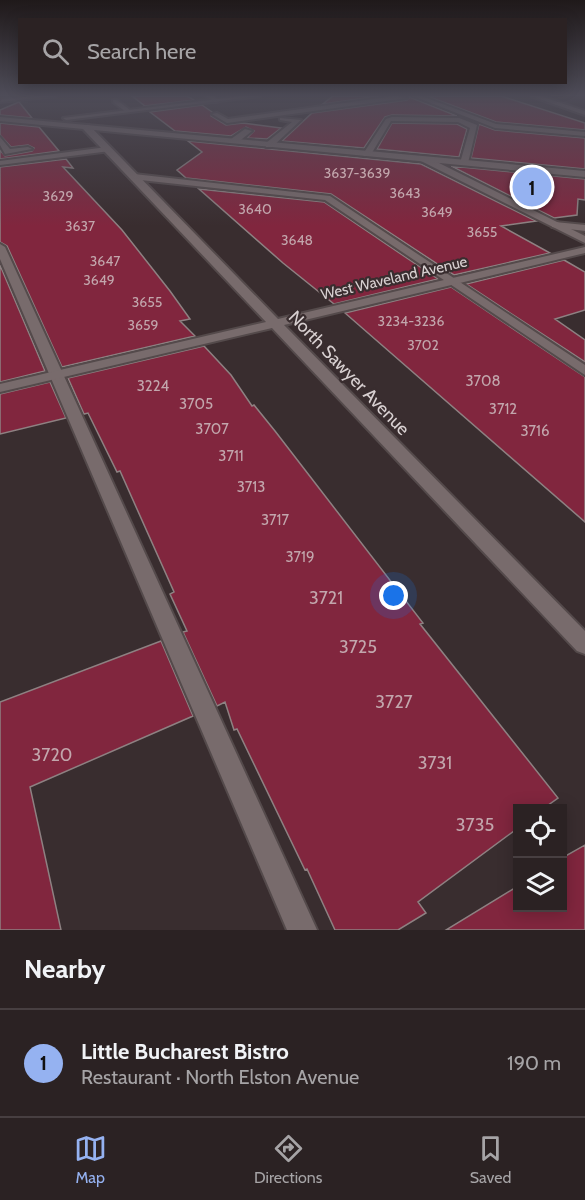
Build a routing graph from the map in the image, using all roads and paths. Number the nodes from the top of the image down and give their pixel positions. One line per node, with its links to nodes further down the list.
1 (0, 139): 9 (street)
2 (97, 139): 10 (street, North Sawyer Avenue)
3 (217, 139): 7 (street)
4 (275, 139): 8 (street)
5 (376, 139): 11 (street)
6 (471, 139): 14 (street)
7 (234, 141): 8 (street)
8 (269, 145): 11 (street)
9 (38, 148)
10 (106, 149): 13 (street); 16 (street, North Sawyer Avenue)
11 (367, 154): 12 (street)
12 (424, 159): 14 (street); 17 (street)
13 (0, 163)
14 (464, 163): 15 (street)
15 (585, 174)
16 (134, 177): 22 (street); 23 (street, North Sawyer Avenue)
17 (555, 225): 18 (street); 19 (street)
18 (585, 228)
19 (585, 240)
20 (0, 247): 25 (street)
21 (585, 250): 22 (street, West Waveland Avenue)
22 (451, 281): 23 (street, West Waveland Avenue); 24 (street)
23 (274, 322): 25 (street, West Waveland Avenue); 27 (street, North Sawyer Avenue)
24 (585, 371)
25 (56, 374): 26 (street, West Waveland Avenue); 28 (street)
26 (0, 388)
27 (585, 645)
28 (302, 930)

